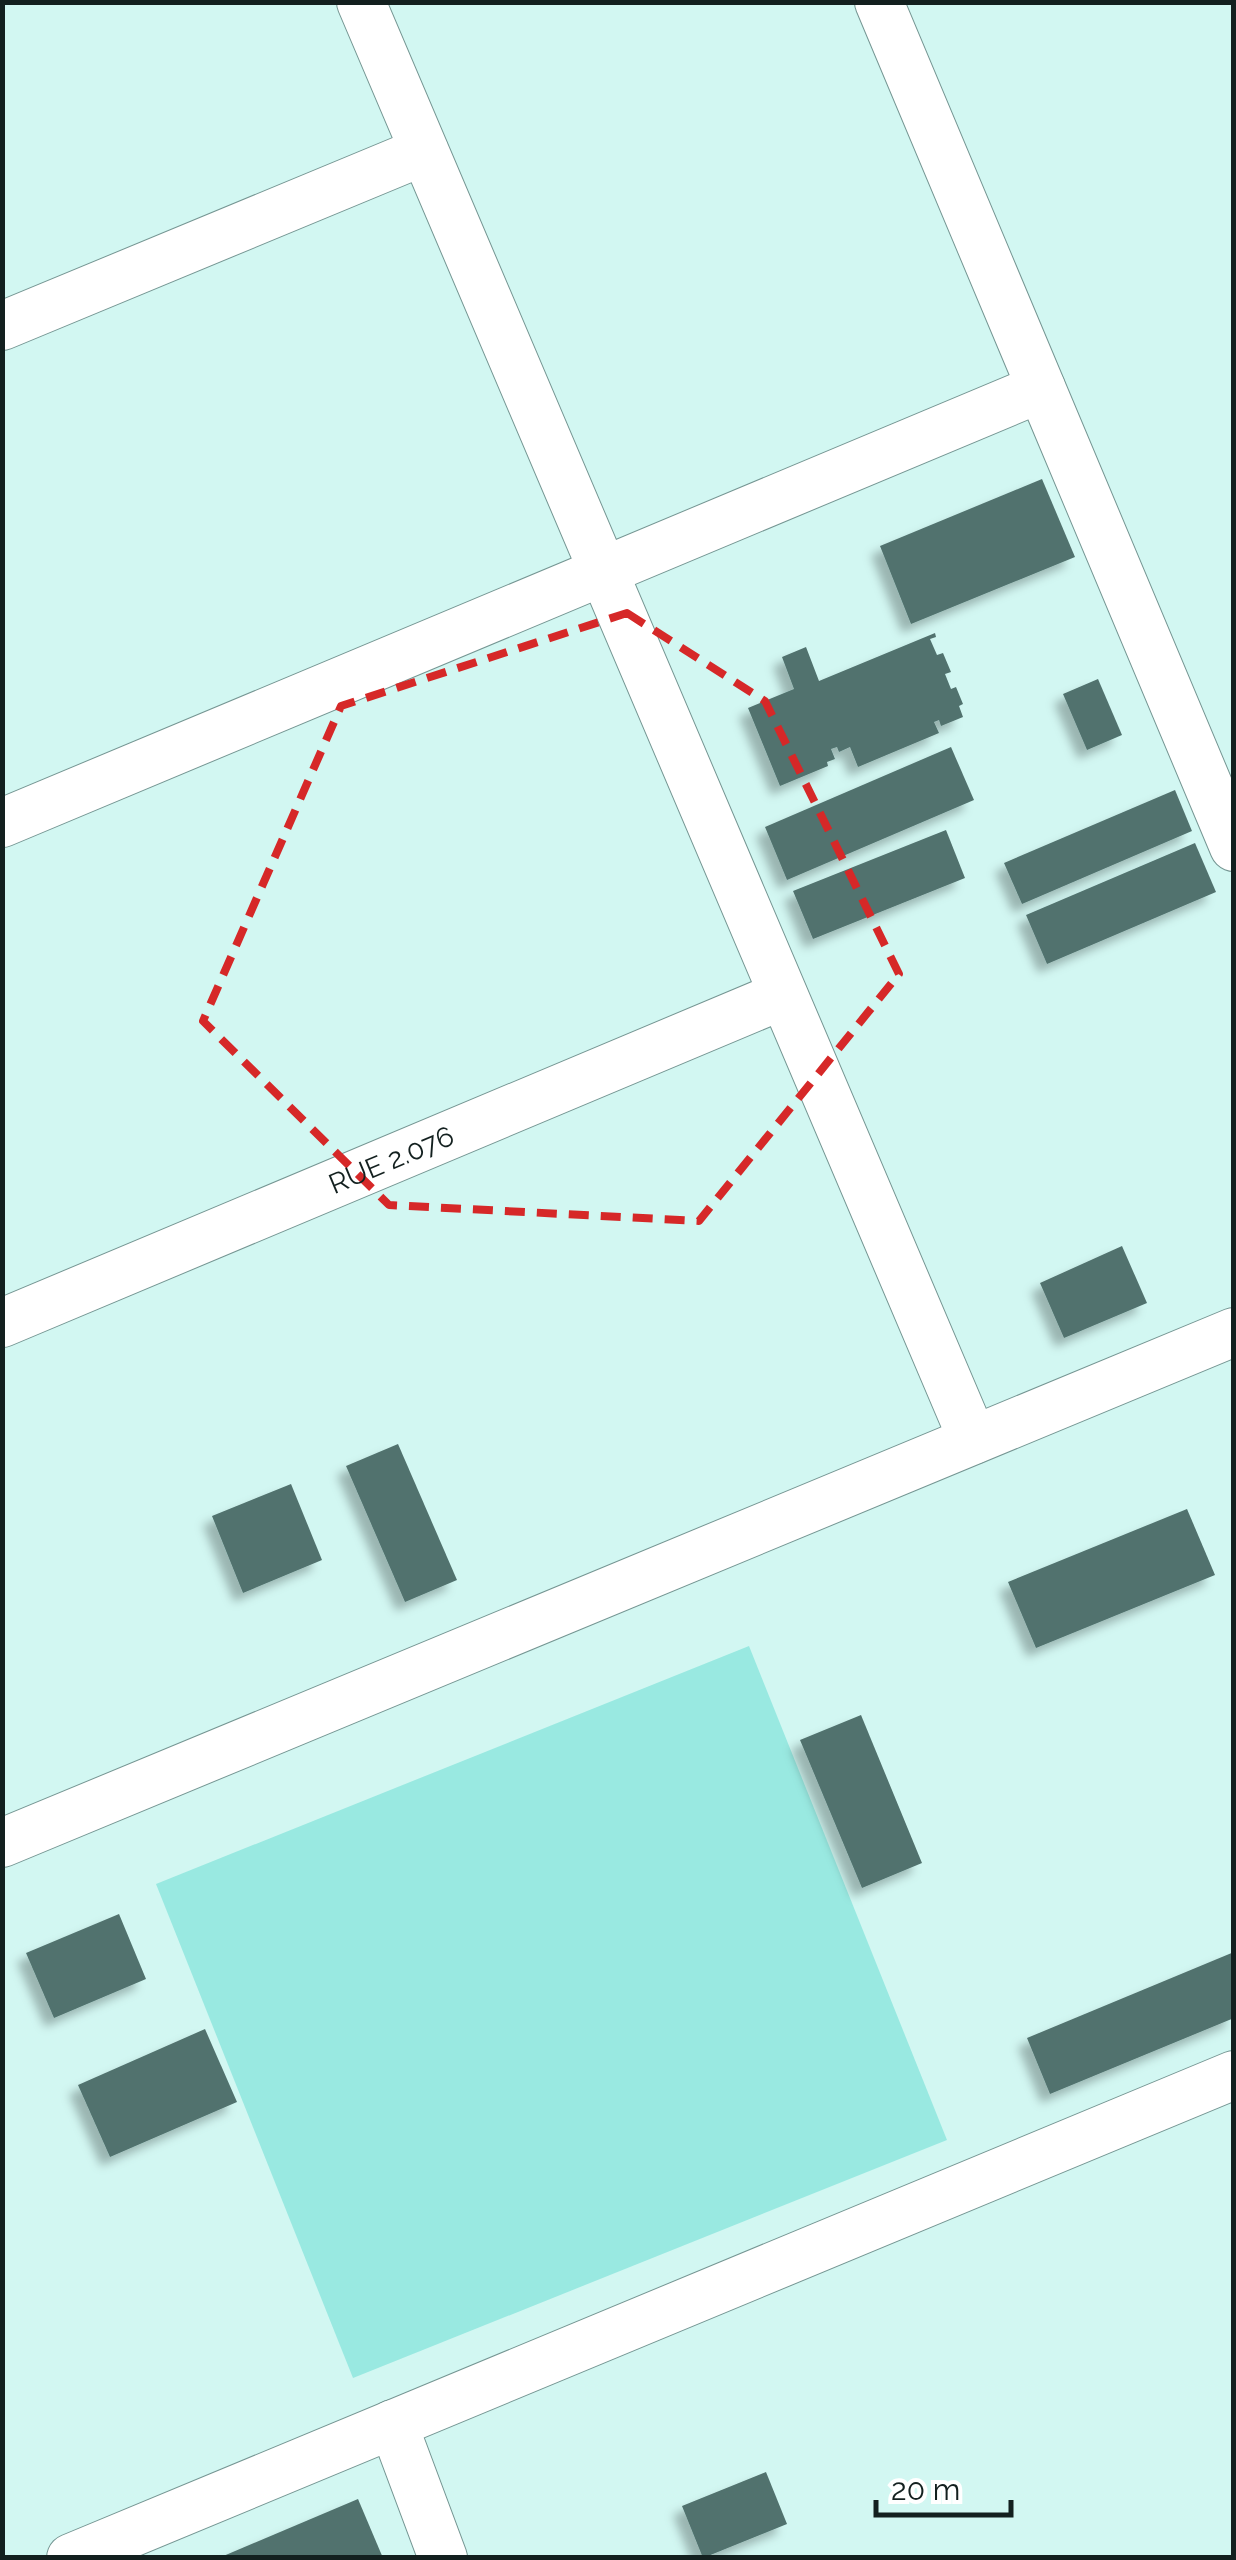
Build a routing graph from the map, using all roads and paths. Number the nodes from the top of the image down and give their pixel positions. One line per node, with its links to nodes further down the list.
1 (361, 2): 3 (street)
2 (879, 2): 5 (street)
3 (424, 151): 4 (street); 6 (street)
4 (2, 326)
5 (1041, 388): 6 (street); 8 (street)
6 (603, 572): 7 (street); 9 (street)
7 (2, 823)
8 (1234, 848)
9 (783, 996): 10 (street, RUE 2.076); 12 (street)
10 (2, 1323)
11 (1234, 1332): 12 (street)
12 (973, 1440): 13 (street)
13 (2, 1844)
14 (1234, 2075): 15 (street)
15 (392, 2424): 16 (street); 17 (street)
16 (71, 2558)
17 (443, 2558)

